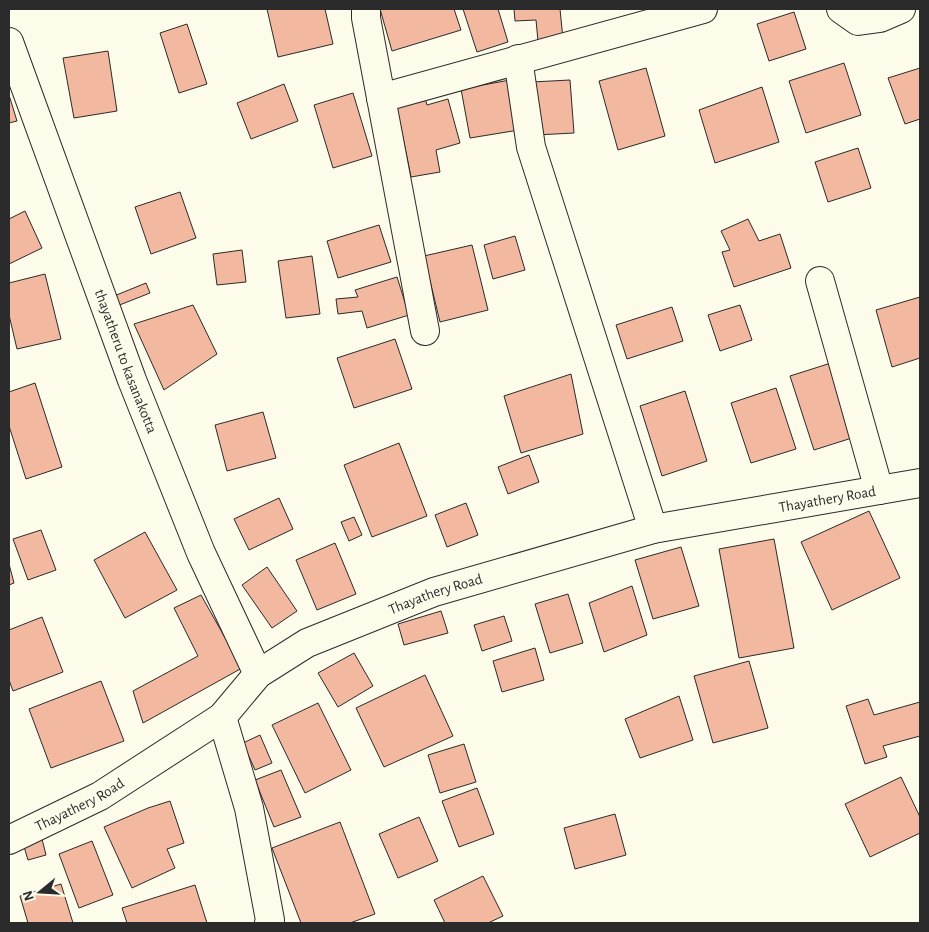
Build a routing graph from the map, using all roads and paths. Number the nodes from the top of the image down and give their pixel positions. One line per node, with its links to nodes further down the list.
1 (366, 9): 7 (street)
2 (703, 9): 6 (street)
3 (841, 9): 4 (street)
4 (901, 9)
5 (9, 42): 13 (street, thayatheru to kasanakotta)
6 (518, 59): 7 (street); 12 (street)
7 (381, 98): 9 (street)
8 (820, 281): 11 (street)
9 (425, 331)
10 (920, 483): 11 (street, Thayathery Road)
11 (879, 490): 12 (street, Thayathery Road)
12 (653, 529): 13 (street, Thayathery Road)
13 (258, 674): 14 (street, Thayathery Road)
14 (222, 717): 15 (street, Thayathery Road); 16 (street)
15 (9, 840)
16 (269, 923)

